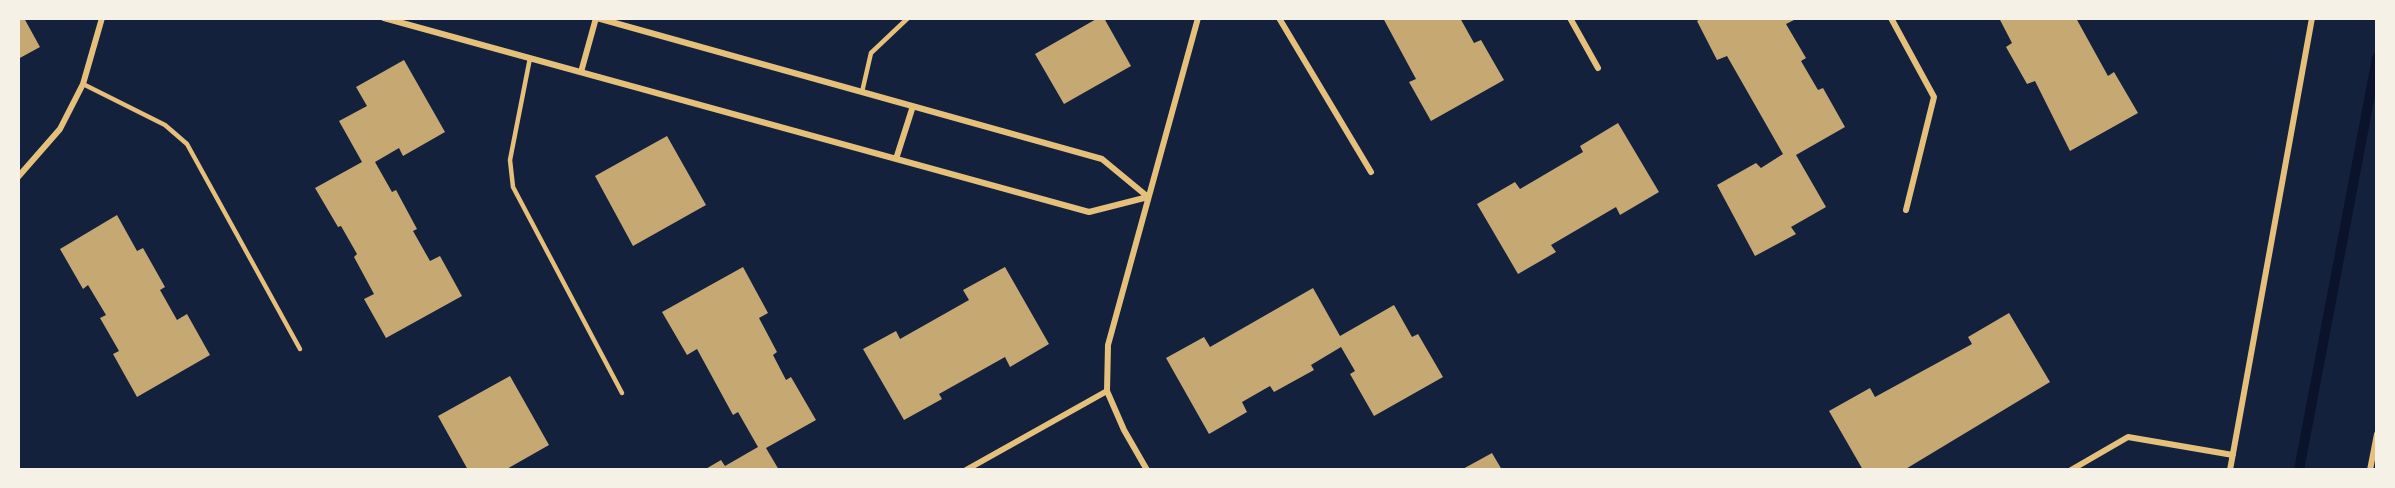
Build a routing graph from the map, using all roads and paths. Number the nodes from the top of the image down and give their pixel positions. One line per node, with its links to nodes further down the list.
1 (102, 18): 14 (street)
2 (384, 18): 10 (street)
3 (597, 18): 13 (street); 15 (street)
4 (908, 18): 15 (lane)
5 (1198, 18): 20 (street)
6 (1279, 18): 18 (street)
7 (1570, 18): 12 (street)
8 (1891, 18): 21 (street)
9 (2312, 18): 26 (street)
10 (409, 21): 11 (street)
11 (531, 58): 13 (street); 24 (lane)
12 (1598, 68)
13 (581, 72): 17 (street)
14 (83, 84): 19 (street); 22 (lane)
15 (862, 92): 16 (street)
16 (914, 106): 17 (street); 20 (street)
17 (896, 159): 20 (street)
18 (1371, 172)
19 (18, 177)
20 (1148, 197): 23 (street)
21 (1906, 210)
22 (300, 349)
23 (1107, 390): 28 (street); 29 (street)
24 (622, 393)
25 (2377, 434): 27 (street)
26 (2233, 455): 30 (street); 31 (street)
27 (2373, 467)
28 (966, 470)
29 (1147, 470)
30 (2071, 470)
31 (2230, 470)

